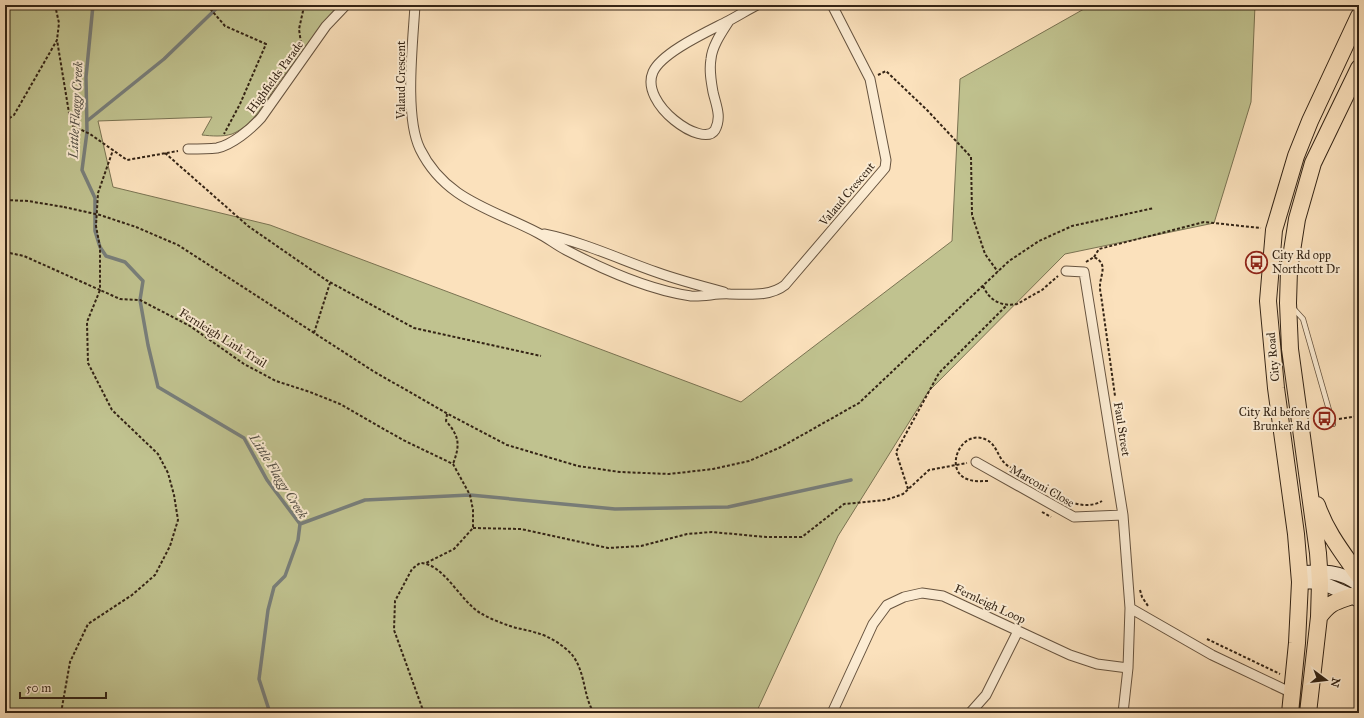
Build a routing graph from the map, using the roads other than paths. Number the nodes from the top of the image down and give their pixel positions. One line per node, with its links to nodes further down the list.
1 (346, 5): 8 (street, Highfields Parade)
2 (415, 5): 9 (street, Valaud Crescent)
3 (757, 5): 6 (street)
4 (832, 5): 11 (street, Valaud Crescent)
5 (1359, 16): 19 (highway, City Road)
6 (729, 21): 6 (street)
7 (1359, 68): 12 (highway, City Road)
8 (188, 149)
9 (539, 233): 11 (street, Valaud Crescent); 11 (street, Valaud Crescent)
10 (1066, 271): 16 (street, Faul Street)
11 (728, 294)
12 (1288, 303): 13 (lane); 15 (highway, City Road)
13 (1333, 422)
14 (976, 462): 16 (street, Marconi Close)
15 (1308, 479): 17 (highway); 18 (highway, City Road)
16 (1123, 515): 21 (street, Faul Street)
17 (1359, 576)
18 (1319, 577): 19 (main road); 20 (main road); 22 (highway, City Road)
19 (1300, 578): 25 (highway, City Road)
20 (1357, 594): 22 (highway)
21 (1130, 608): 24 (street, Faul Street); 25 (street)
22 (1319, 617): 30 (highway, City Road)
23 (1018, 631): 24 (street, Fernleigh Loop); 26 (street, Fernleigh Loop); 27 (street)
24 (1128, 668): 28 (street, Faul Street)
25 (1292, 693): 29 (highway, City Road)
26 (832, 713)
27 (970, 713)
28 (1123, 713)
29 (1290, 713)
30 (1308, 713)

